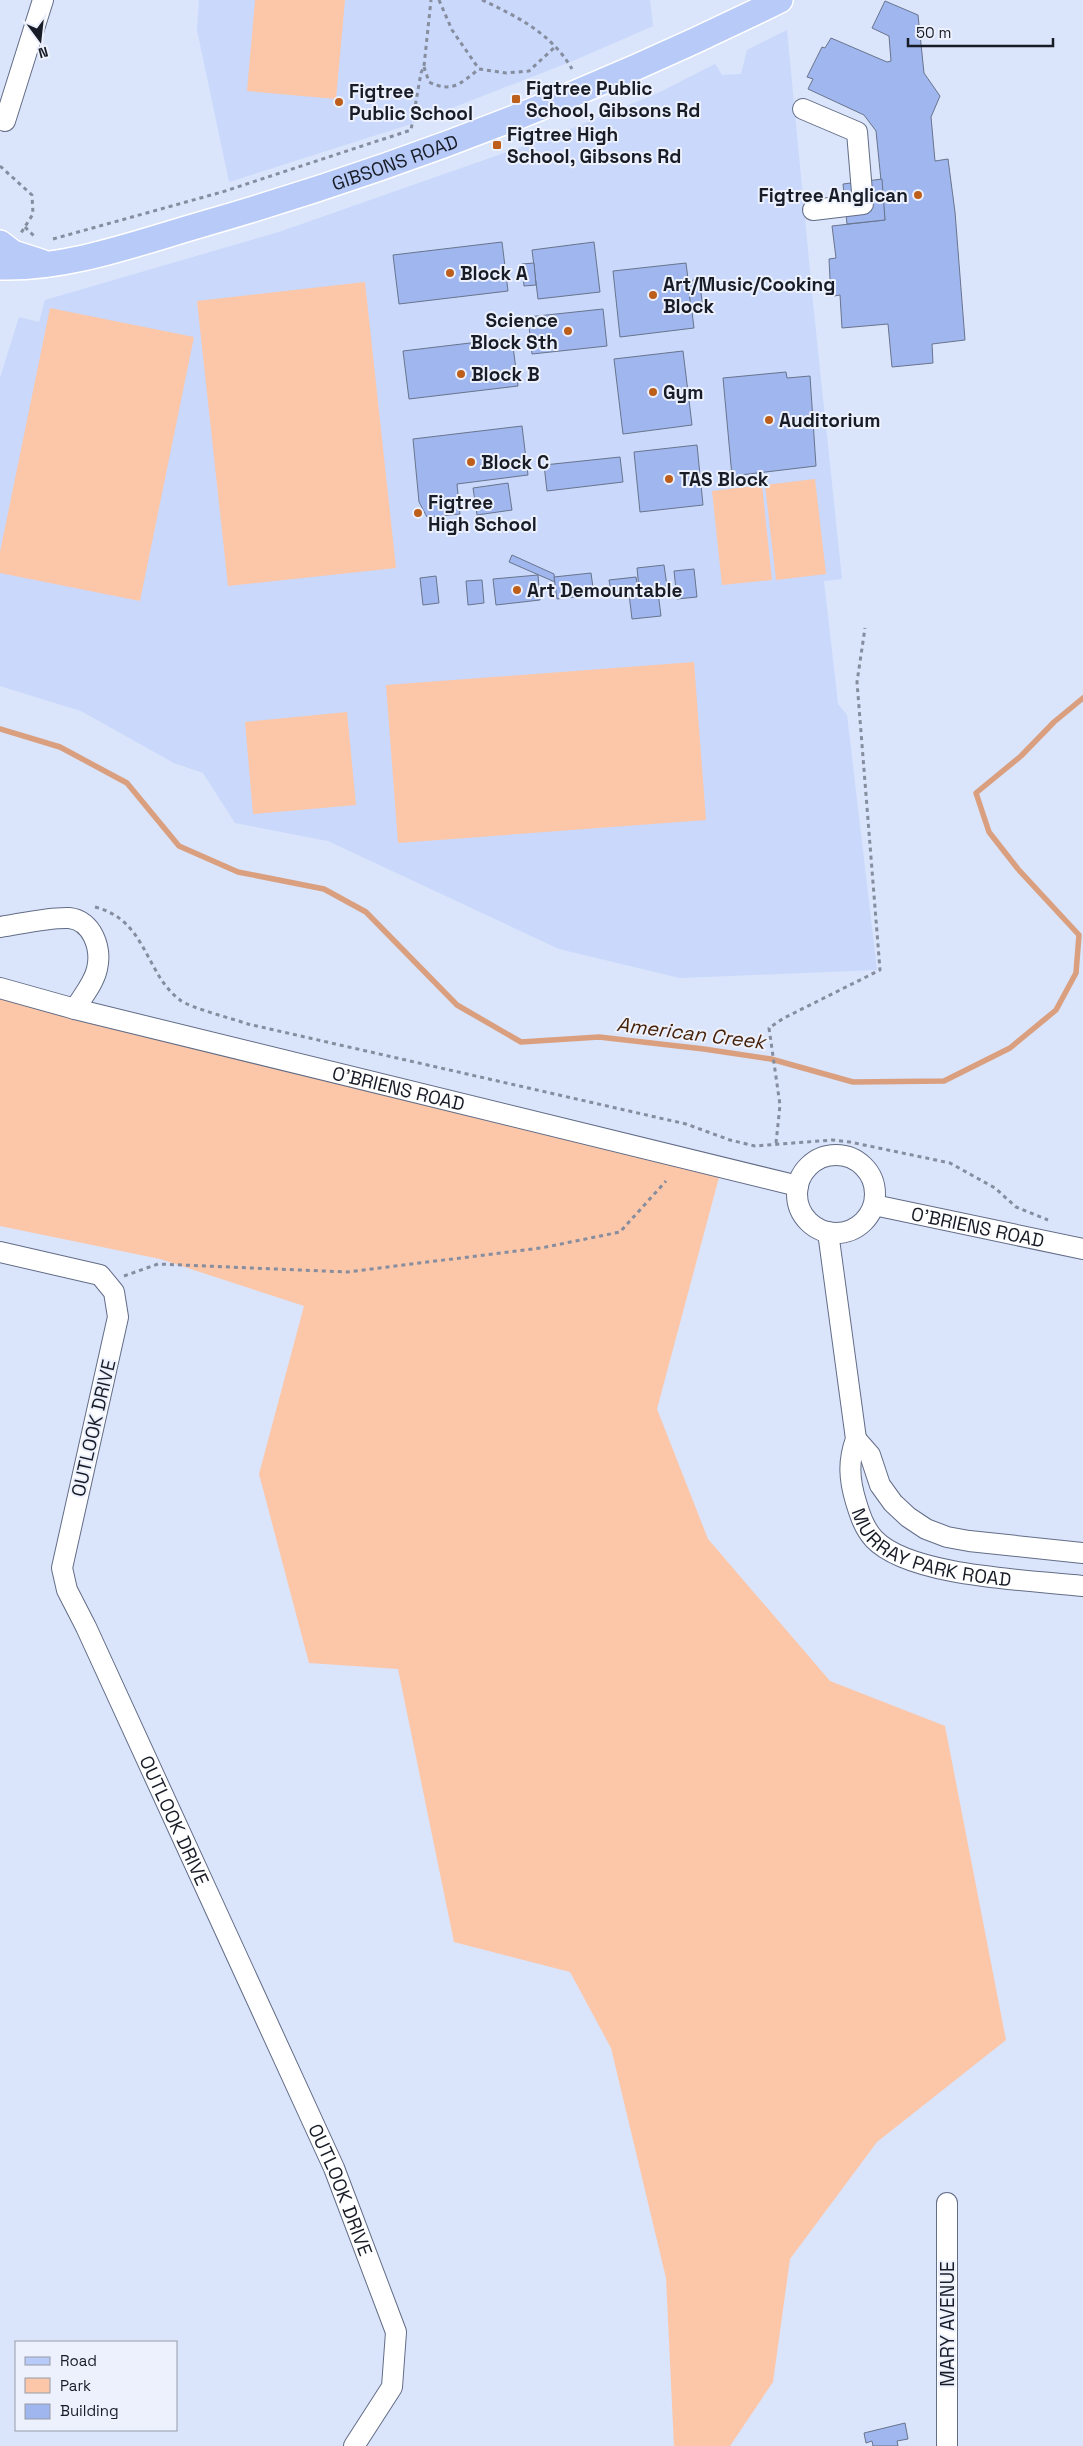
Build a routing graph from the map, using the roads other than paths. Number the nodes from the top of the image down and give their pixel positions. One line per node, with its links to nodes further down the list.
1 (43, 0): 4 (street)
2 (780, 0): 6 (main road, GIBSONS ROAD)
3 (803, 109): 5 (street)
4 (4, 121)
5 (813, 210)
6 (4, 254)
7 (0, 927): 9 (street)
8 (0, 988): 9 (street, O'BRIENS ROAD)
9 (74, 1009): 10 (street, O'BRIENS ROAD)
10 (798, 1186): 11 (street); 12 (street)
11 (874, 1205): 12 (street); 13 (street, O'BRIENS ROAD)
12 (828, 1232): 15 (street, MURRAY PARK ROAD)
13 (1083, 1249)
14 (0, 1252): 19 (street, OUTLOOK DRIVE)
15 (856, 1439): 16 (street, MURRAY PARK ROAD); 17 (street, MURRAY PARK ROAD)
16 (1083, 1554)
17 (1083, 1586)
18 (948, 2203): 20 (street, MARY AVENUE)
19 (354, 2446)
20 (947, 2446)

